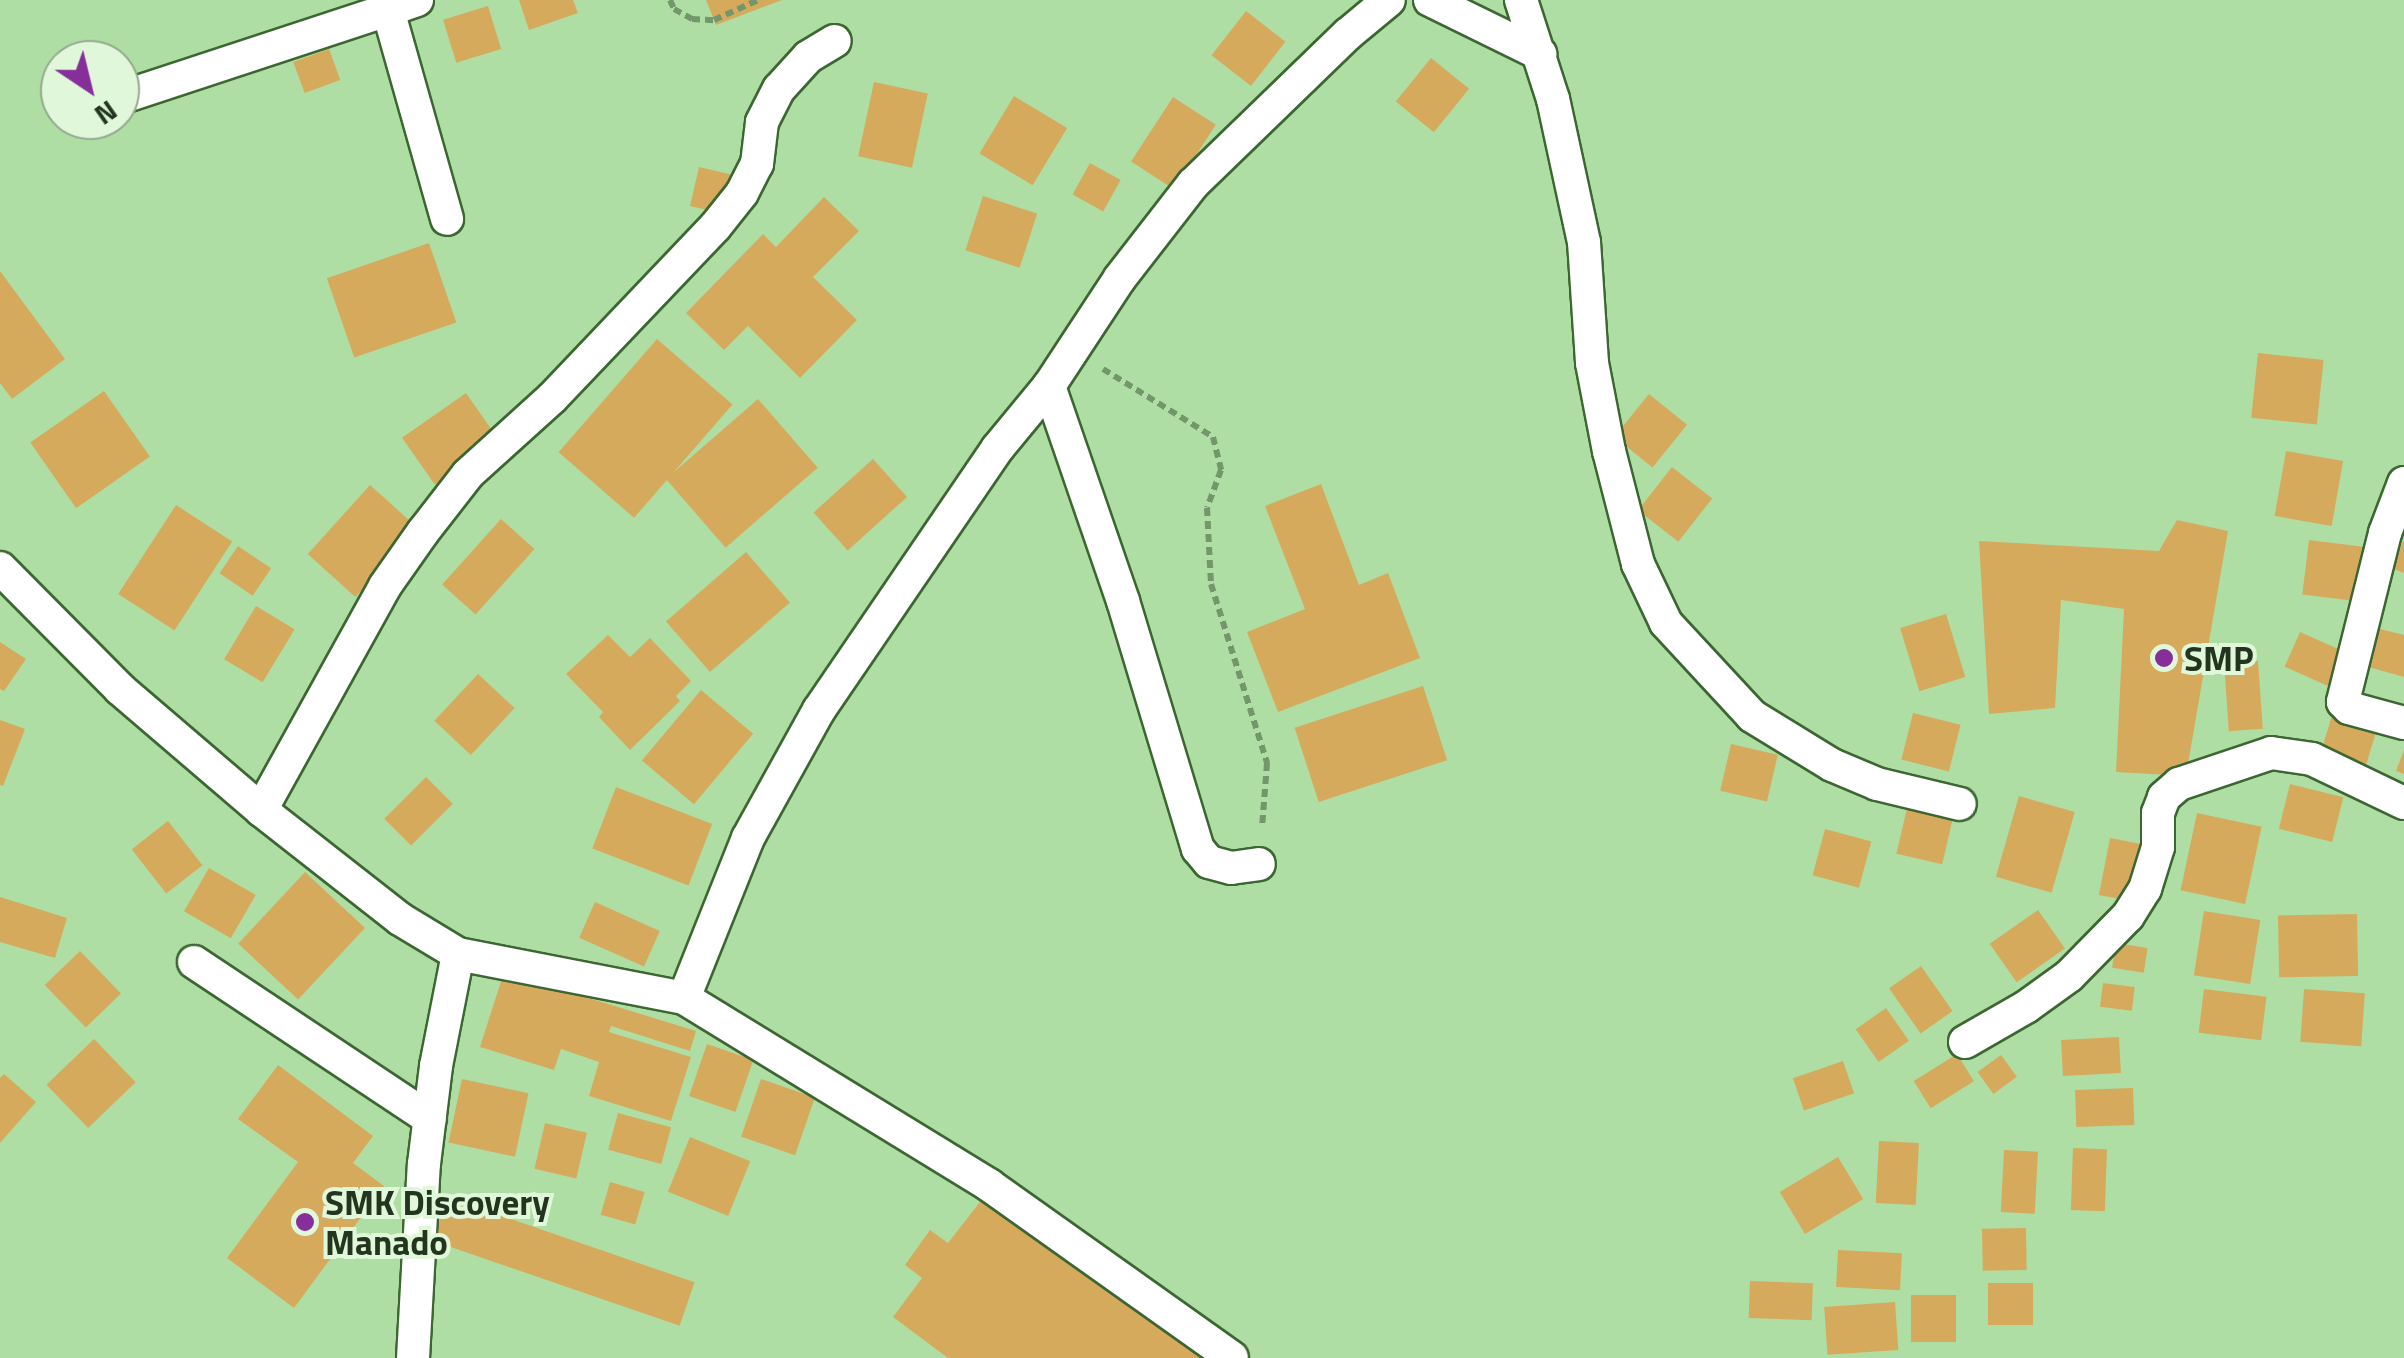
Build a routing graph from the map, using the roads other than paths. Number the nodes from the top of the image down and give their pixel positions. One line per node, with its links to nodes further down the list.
1 (1389, 0): 9 (street)
2 (1430, 0): 6 (street)
3 (1521, 0): 6 (street)
4 (402, 5): 7 (street); 8 (street)
5 (835, 41): 15 (street)
6 (1540, 54): 14 (street)
7 (140, 91)
8 (447, 218)
9 (1049, 386): 16 (street); 19 (street)
10 (2404, 483): 12 (street)
11 (0, 568): 15 (street)
12 (2404, 724)
13 (2404, 803): 20 (street)
14 (1960, 804)
15 (261, 810): 17 (street)
16 (1259, 864)
17 (458, 954): 19 (street); 21 (street)
18 (194, 962): 21 (street)
19 (684, 998): 23 (street)
20 (1965, 1042)
21 (430, 1119): 22 (street)
22 (414, 1358)
23 (1232, 1358)

